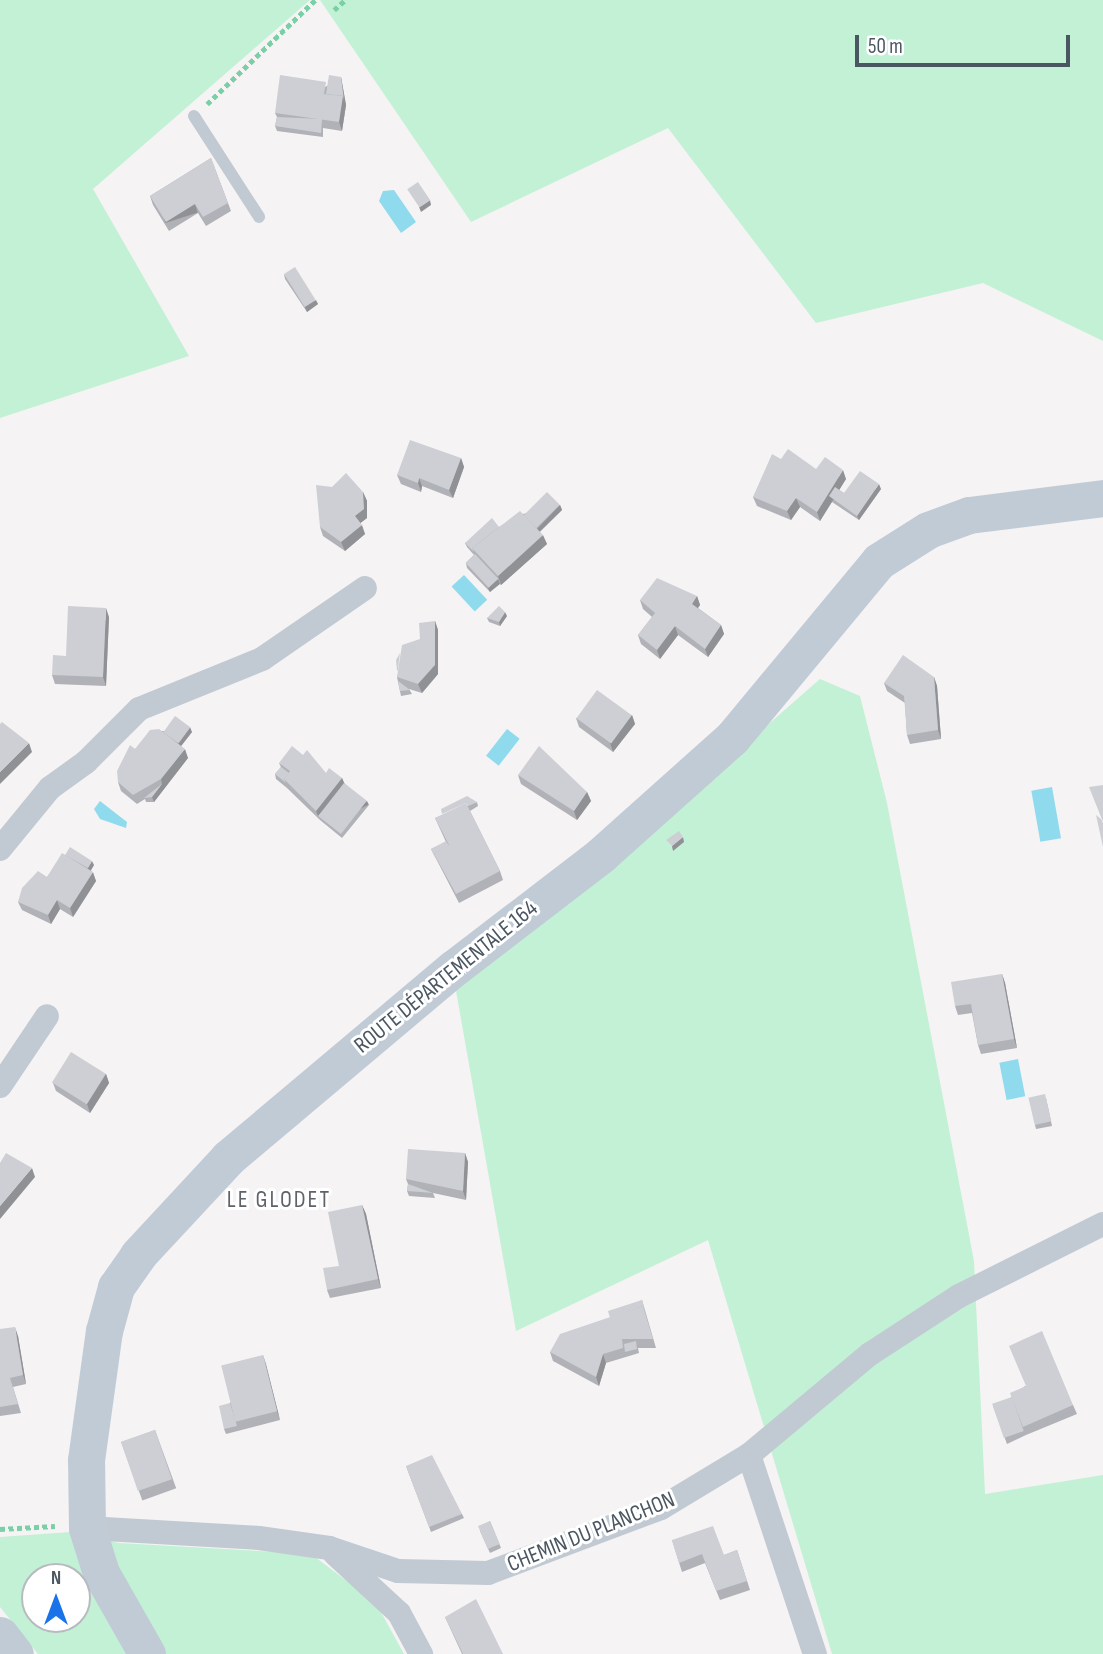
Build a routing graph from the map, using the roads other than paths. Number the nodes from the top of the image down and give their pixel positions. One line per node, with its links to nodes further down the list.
1 (194, 116): 2 (lane)
2 (259, 217)
3 (1103, 498): 10 (street, ROUTE DÉPARTEMENTALE 164)
4 (365, 588): 5 (street)
5 (0, 849)
6 (47, 1016): 7 (street)
7 (0, 1086)
8 (1103, 1224): 9 (street, CHEMIN DU PLANCHON)
9 (748, 1455): 11 (street, CHEMIN DU PLANCHON); 16 (street)
10 (87, 1528): 11 (street, CHEMIN DU PLANCHON); 14 (street, ROUTE DÉPARTEMENTALE 164)
11 (329, 1548): 15 (street)
12 (0, 1634): 13 (street)
13 (15, 1654)
14 (147, 1654)
15 (421, 1654)
16 (815, 1654)

